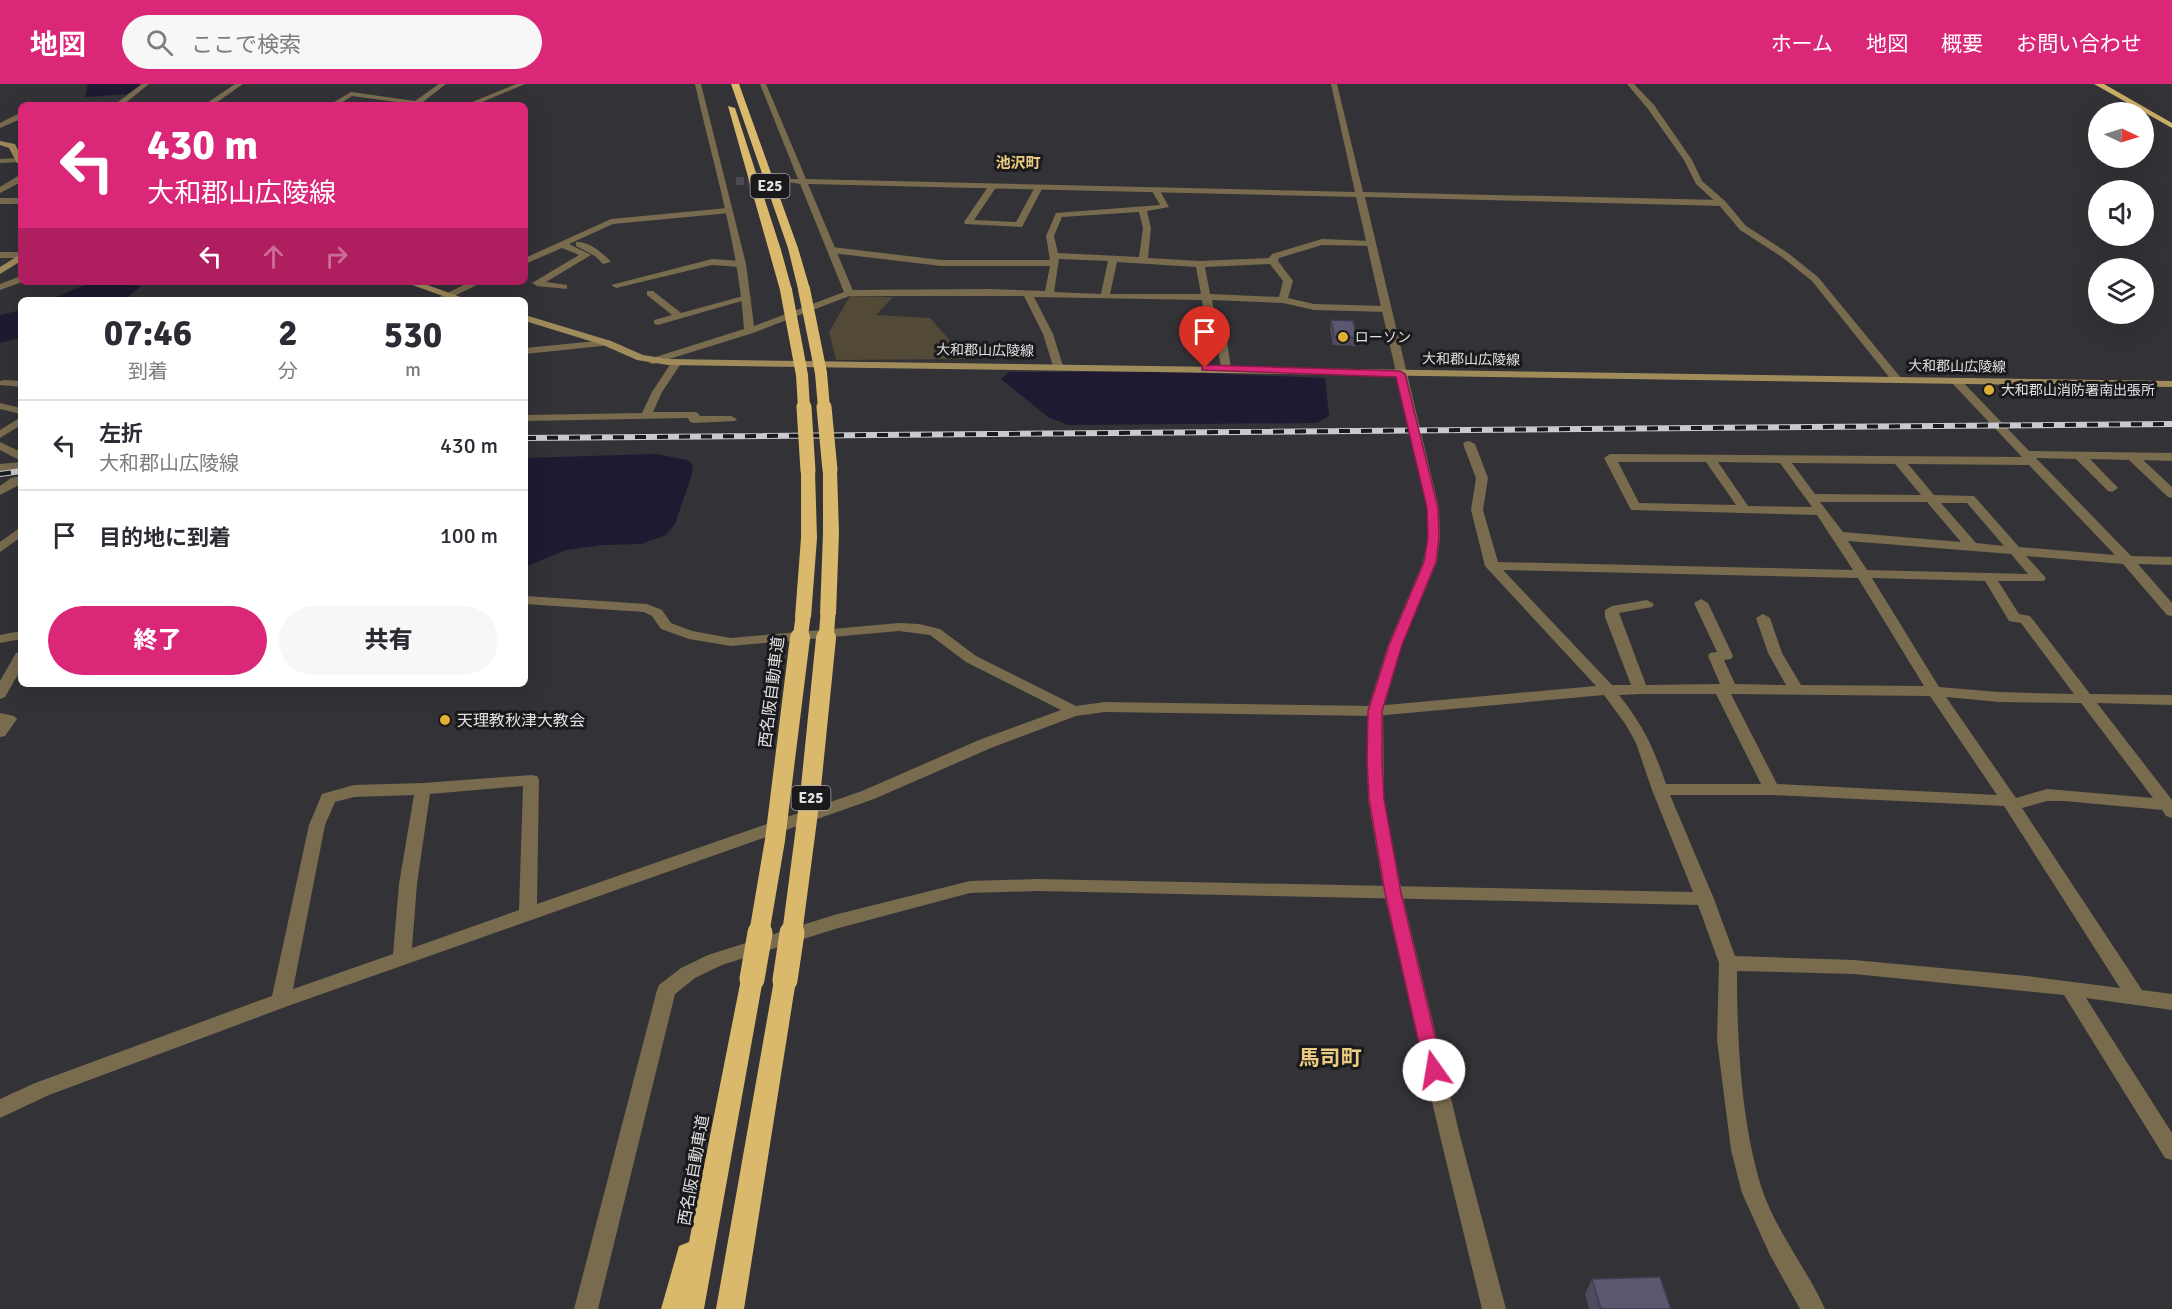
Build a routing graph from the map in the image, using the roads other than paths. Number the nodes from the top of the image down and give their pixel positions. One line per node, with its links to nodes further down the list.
1 (146, 84): 15 (street)
2 (240, 84): 16 (street)
3 (443, 84): 12 (street)
4 (522, 84): 21 (street)
5 (698, 84): 42 (street)
6 (735, 84): 172 (highway, E25, bridge)
7 (763, 84): 32 (street)
8 (1334, 84): 37 (street)
9 (1630, 84): 40 (street)
10 (2098, 84): 24 (highway)
11 (417, 92): 12 (street)
12 (428, 93): 20 (street)
13 (726, 95): 166 (highway, 西名阪自動車道 / E25, bridge)
14 (384, 98): 17 (street); 18 (street); 19 (street)
15 (122, 102)
16 (213, 102)
17 (338, 102)
18 (378, 102)
19 (405, 102)
20 (417, 102)
21 (477, 102)
22 (18, 117): 23 (street)
23 (0, 126): 25 (street)
24 (2172, 126)
25 (18, 127)
26 (0, 143): 27 (main road)
27 (18, 158)
28 (0, 160): 29 (street)
29 (18, 162)
30 (18, 180): 35 (street)
31 (786, 181): 32 (street)
32 (802, 181): 33 (street); 46 (street)
33 (993, 186): 34 (street); 34 (street)
34 (1038, 187): 36 (street)
35 (0, 191)
36 (1156, 191): 37 (street); 41 (street)
37 (1358, 195): 40 (street); 45 (street)
38 (0, 201): 39 (street)
39 (18, 201)
40 (1722, 203): 90 (street)
41 (1143, 210): 52 (street); 53 (street)
42 (728, 211): 43 (street); 56 (street)
43 (571, 240): 44 (street); 55 (street)
44 (561, 244): 51 (street); 66 (street)
45 (1371, 244): 54 (street); 78 (street)
46 (832, 250): 57 (street); 67 (street)
47 (0, 255): 48 (street)
48 (18, 256)
49 (18, 258): 59 (main road)
50 (1113, 259): 52 (street); 53 (street); 74 (street)
51 (528, 260)
52 (1054, 260): 57 (street); 70 (street)
53 (1143, 260): 58 (street)
54 (1273, 261): 58 (street); 77 (street)
55 (606, 262)
56 (741, 264): 64 (street); 76 (street)
57 (992, 264): 61 (street)
58 (1200, 264): 75 (street)
59 (0, 271)
60 (18, 280): 65 (street)
61 (992, 283): 67 (street); 69 (street)
62 (418, 285): 71 (main road)
63 (472, 285): 71 (street)
64 (616, 285)
65 (0, 287)
66 (564, 287)
67 (849, 292): 82 (street)
68 (650, 294): 79 (street)
69 (1028, 294): 70 (street); 87 (street)
70 (1049, 294): 74 (street)
71 (450, 295): 72 (street); 73 (main road)
72 (445, 297)
73 (456, 297)
74 (1105, 297): 75 (street)
75 (1205, 297): 77 (street); 88 (street)
76 (747, 298): 79 (street); 82 (street)
77 (1283, 300): 78 (street)
78 (1386, 309): 89 (street)
79 (679, 316): 81 (street)
80 (528, 319): 83 (main road, 大和郡山広陵線)
81 (658, 322)
82 (749, 331): 85 (street)
83 (608, 342): 84 (street); 85 (main road, 大和郡山広陵線)
84 (528, 351)
85 (653, 361): 86 (main road, 大和郡山広陵線)
86 (677, 362): 87 (main road, 大和郡山広陵線); 97 (street)
87 (1058, 366): 88 (main road, 大和郡山広陵線)
88 (1226, 368): 89 (main road, 大和郡山広陵線)
89 (1400, 374): 90 (main road, 大和郡山広陵線); 149 (street)
90 (1897, 380): 91 (main road, 大和郡山広陵線)
91 (1956, 381): 94 (main road, 大和郡山広陵線); 108 (street)
92 (3, 383): 93 (street)
93 (18, 384)
94 (2172, 384)
95 (0, 406): 96 (street)
96 (18, 410)
97 (646, 416): 98 (street); 99 (street)
98 (528, 417)
99 (730, 419)
100 (18, 422): 101 (street)
101 (0, 435)
102 (1469, 444): 129 (street)
103 (0, 445): 104 (street)
104 (18, 455)
105 (2079, 455): 106 (street); 108 (street); 115 (street)
106 (2132, 456): 107 (street); 117 (street)
107 (2172, 457)
108 (2028, 458): 111 (street); 127 (street)
109 (1710, 459): 110 (street); 120 (street); 120 (street)
110 (1783, 459): 111 (street); 118 (street)
111 (1899, 461): 119 (street)
112 (18, 466): 113 (street)
113 (0, 468)
114 (18, 480): 116 (street)
115 (2112, 488)
116 (0, 490)
117 (2172, 494)
118 (1811, 498): 119 (street); 121 (street)
119 (1931, 498): 124 (street); 126 (street)
120 (1745, 510): 121 (street)
121 (1821, 511): 123 (street)
122 (18, 533): 125 (street)
123 (1839, 536): 124 (street); 130 (street)
124 (1971, 546): 126 (street)
125 (0, 548)
126 (2017, 551): 127 (street); 131 (street)
127 (2127, 560): 128 (street); 135 (street)
128 (2172, 561)
129 (1492, 566): 130 (street); 142 (street)
130 (1864, 574): 131 (street); 144 (street)
131 (1989, 577): 146 (street)
132 (528, 600): 148 (street)
133 (1701, 603): 141 (street)
134 (1647, 604): 143 (street)
135 (2172, 612)
136 (1763, 618): 140 (street)
137 (18, 635): 138 (street)
138 (0, 639)
139 (18, 661): 145 (street)
140 (1795, 688): 141 (street); 144 (street)
141 (1725, 689): 143 (street); 153 (street)
142 (1608, 690): 143 (street); 149 (street); 154 (street)
143 (1640, 690)
144 (1934, 692): 146 (street); 155 (street)
145 (0, 694)
146 (2086, 700): 147 (street); 156 (street)
147 (2172, 700)
148 (1074, 711): 149 (street); 159 (street)
149 (1375, 711): 157 (street)
150 (0, 718): 151 (street)
151 (0, 732)
152 (423, 789): 159 (street); 160 (street); 164 (street)
153 (1772, 789): 154 (street); 155 (street)
154 (1660, 790): 158 (street)
155 (2010, 803): 156 (street); 163 (street)
156 (2169, 808)
157 (1393, 893): 158 (street); 169 (street); 173 (street)
158 (1705, 899): 161 (street)
159 (528, 916): 160 (street)
160 (402, 959): 164 (street)
161 (1728, 963): 162 (street); 174 (street)
162 (2070, 989): 163 (street); 168 (street)
163 (2134, 996): 165 (street)
164 (281, 1001): 167 (street)
165 (2172, 1002)
166 (734, 1072): 170 (highway); 171 (highway, 西名阪自動車道 / E25)
167 (0, 1109)
168 (2172, 1151)
169 (586, 1309)
170 (675, 1309)
171 (690, 1309)
172 (730, 1309)
173 (1494, 1309)
174 (1813, 1309)

